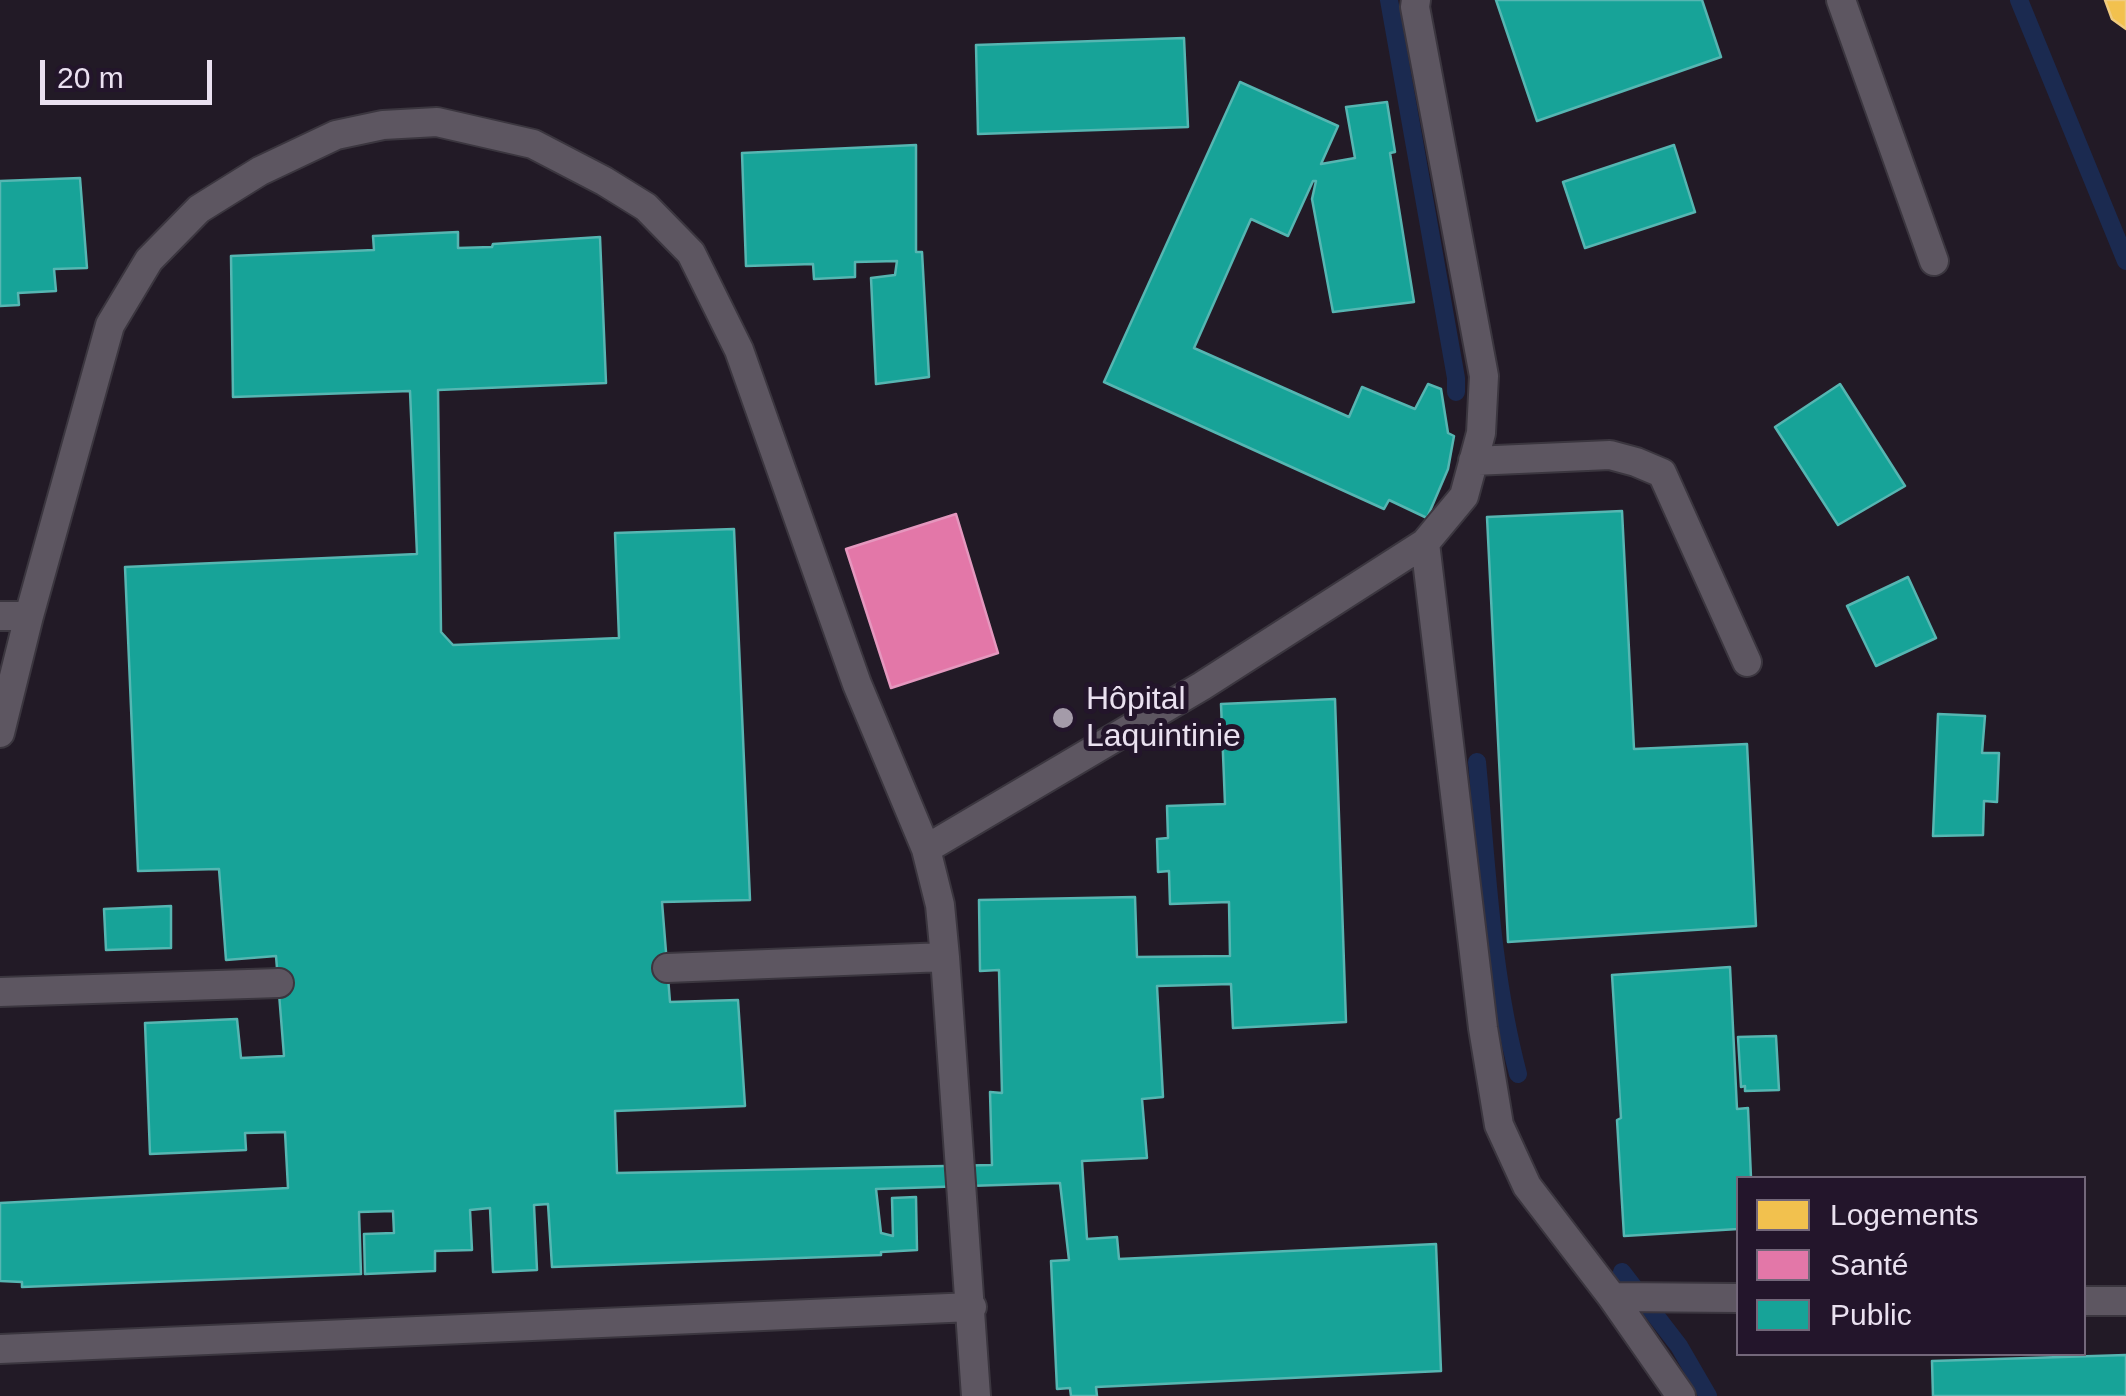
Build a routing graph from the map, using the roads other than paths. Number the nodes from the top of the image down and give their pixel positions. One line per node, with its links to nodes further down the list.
1 (1416, 0): 4 (lane)
2 (1841, 0): 3 (lane)
3 (1934, 262)
4 (1472, 461): 5 (lane); 8 (lane)
5 (1425, 543): 10 (lane); 15 (lane)
6 (0, 616): 7 (lane)
7 (29, 616): 9 (lane); 10 (lane)
8 (1747, 662)
9 (0, 732)
10 (926, 848): 11 (lane)
11 (945, 957): 12 (lane); 19 (lane)
12 (667, 968)
13 (278, 982): 14 (lane)
14 (0, 992)
15 (1612, 1297): 16 (lane); 22 (lane)
16 (1736, 1298)
17 (2086, 1301): 18 (lane)
18 (2126, 1302)
19 (972, 1308): 20 (lane); 21 (lane)
20 (0, 1349)
21 (976, 1396)
22 (1681, 1396)

